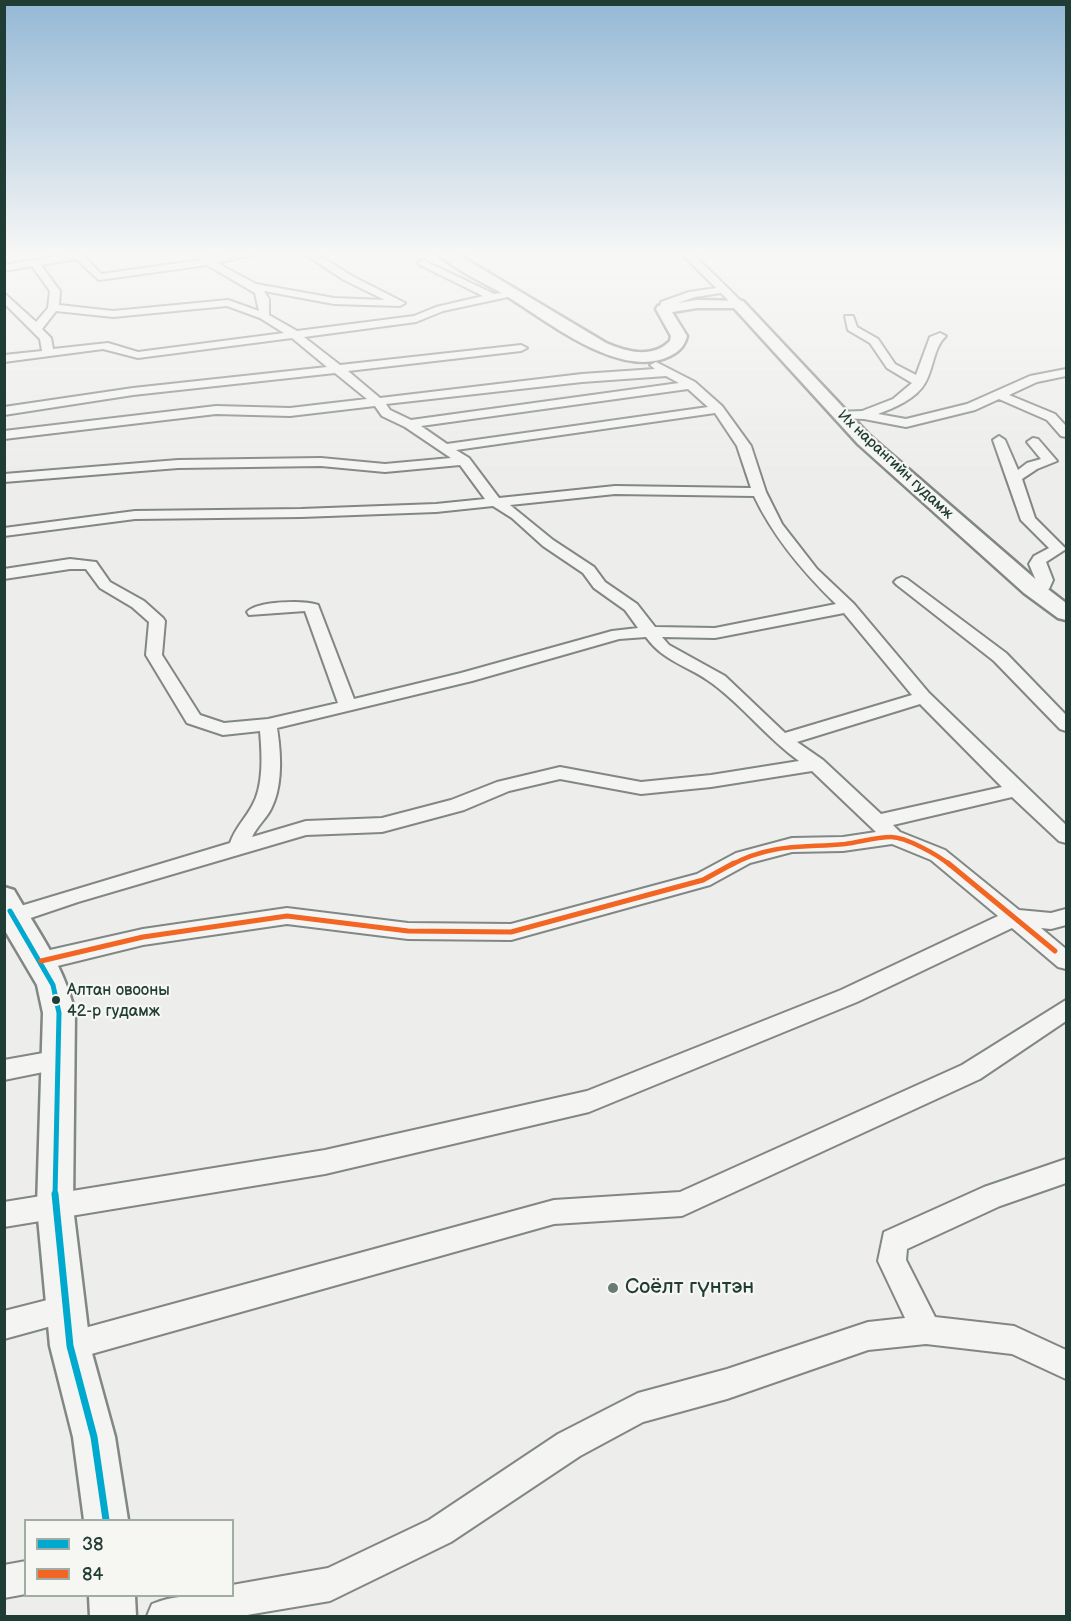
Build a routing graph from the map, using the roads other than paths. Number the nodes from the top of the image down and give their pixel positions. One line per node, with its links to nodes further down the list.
1 (282, 327): 8 (street)
2 (348, 327): 8 (street)
3 (570, 327): 12 (main road)
4 (673, 327): 12 (main road)
5 (760, 327): 23 (main road, Их нарангийн гудамж)
6 (852, 327): 17 (street)
7 (37, 328): 11 (street)
8 (292, 333): 11 (street); 14 (street)
9 (940, 336): 17 (street)
10 (521, 348): 14 (street)
11 (48, 354): 13 (street)
12 (641, 357): 15 (street)
13 (4, 359)
14 (339, 370): 20 (street); 22 (street)
15 (667, 372): 18 (street); 20 (street)
16 (1066, 373): 19 (street)
17 (920, 382): 24 (street)
18 (691, 385): 21 (street); 25 (street)
19 (997, 394): 24 (street); 26 (street)
20 (378, 402): 25 (street); 27 (street)
21 (718, 409): 30 (street); 34 (street)
22 (4, 411)
23 (840, 415): 24 (street); 39 (main road, Их нарангийн гудамж)
24 (864, 415)
25 (409, 424): 30 (street)
26 (1066, 433)
27 (4, 435)
28 (999, 440): 33 (street)
29 (1033, 442): 33 (street)
30 (443, 448): 31 (street)
31 (464, 461): 32 (street); 35 (street)
32 (4, 478)
33 (1015, 478): 39 (street)
34 (759, 492): 35 (street); 40 (street)
35 (494, 501): 36 (street); 43 (street)
36 (4, 532)
37 (4, 574): 46 (street)
38 (902, 582): 47 (street)
39 (1032, 588): 42 (main road, Их нарангийн гудамж)
40 (848, 607): 43 (street); 44 (street)
41 (255, 612): 45 (street)
42 (1066, 613)
43 (649, 632): 45 (street); 48 (street)
44 (923, 698): 48 (street); 50 (street)
45 (347, 704): 46 (street)
46 (268, 725): 54 (street)
47 (1066, 725)
48 (782, 740): 49 (street)
49 (816, 764): 51 (street); 54 (street)
50 (1016, 790): 51 (street); 52 (street)
51 (878, 822): 53 (street)
52 (1066, 836)
53 (893, 837): 57 (street); 58 (street)
54 (239, 849): 55 (street)
55 (7, 912): 58 (main road)
56 (1066, 917): 57 (street)
57 (1014, 918): 59 (street); 64 (street)
58 (41, 961): 61 (main road)
59 (1066, 961)
60 (1066, 1008): 69 (street)
61 (60, 1060): 62 (street); 64 (main road)
62 (4, 1070)
63 (1066, 1171): 68 (street)
64 (55, 1208): 65 (street); 66 (main road)
65 (4, 1215)
66 (67, 1309): 67 (street); 69 (main road)
67 (4, 1324)
68 (926, 1330): 70 (street); 76 (street)
69 (70, 1346): 71 (main road)
70 (1066, 1365)
71 (106, 1519)
72 (24, 1577): 73 (street)
73 (4, 1582)
74 (112, 1597): 75 (main road)
75 (113, 1617)
76 (164, 1617)

